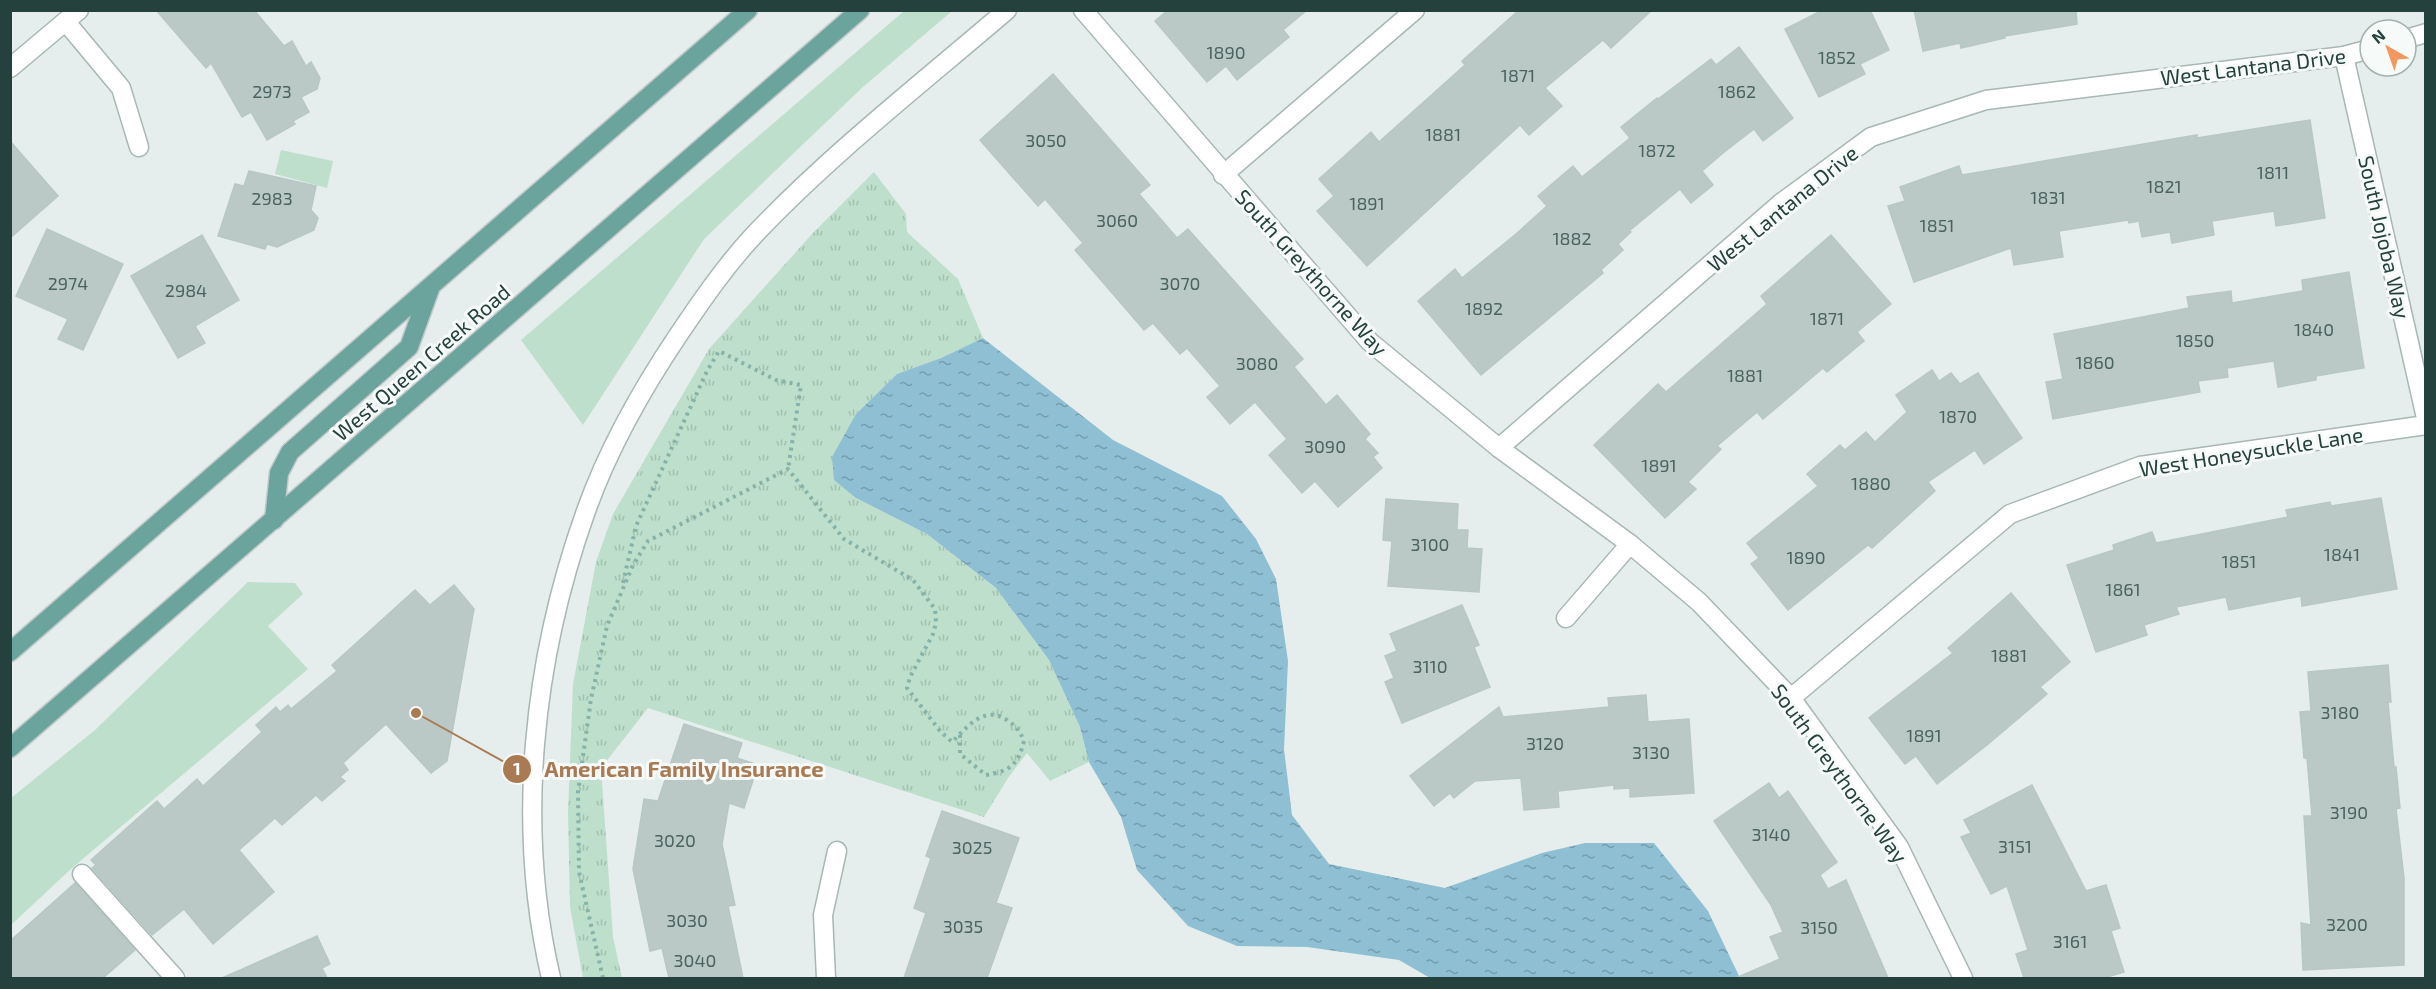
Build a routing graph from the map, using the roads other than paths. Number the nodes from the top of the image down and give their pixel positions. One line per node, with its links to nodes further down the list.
1 (748, 10): 12 (main road)
2 (860, 10): 16 (main road, West Queen Creek Road)
3 (1007, 10): 25 (street)
4 (1083, 10): 11 (street, South Greythorne Way)
5 (1415, 10): 11 (street)
6 (72, 16): 9 (street); 10 (street)
7 (2358, 52): 8 (street, West Lantana Drive)
8 (2344, 56): 13 (street, South Jojoba Way); 15 (street, West Lantana Drive)
9 (10, 68)
10 (139, 147)
11 (1223, 175): 15 (street, South Greythorne Way)
12 (431, 287): 16 (main road); 19 (main road)
13 (2426, 418)
14 (2426, 425): 20 (street, West Honeysuckle Lane)
15 (1499, 448): 17 (street, South Greythorne Way)
16 (273, 520): 21 (main road, West Queen Creek Road)
17 (1629, 544): 18 (street); 20 (street, South Greythorne Way)
18 (1566, 618)
19 (10, 652)
20 (1791, 698): 27 (street, South Greythorne Way)
21 (10, 748)
22 (837, 851): 26 (street)
23 (82, 874): 24 (street)
24 (175, 978)
25 (550, 978)
26 (826, 978)
27 (1964, 978)

